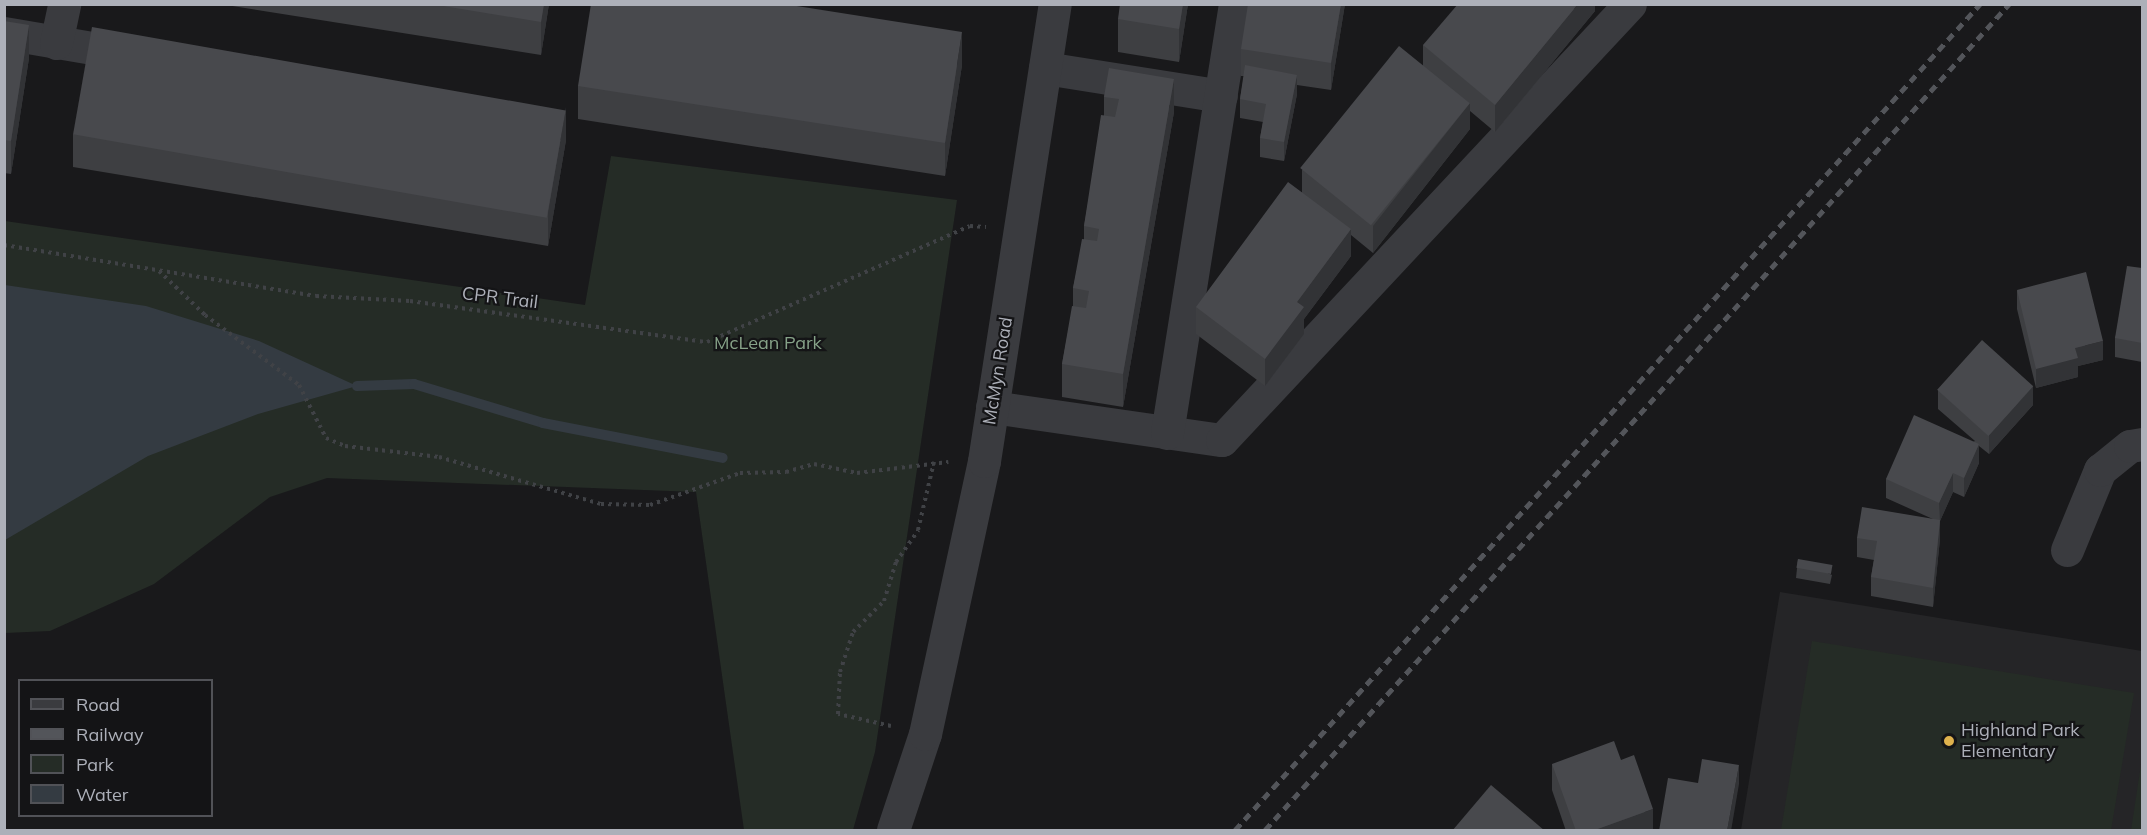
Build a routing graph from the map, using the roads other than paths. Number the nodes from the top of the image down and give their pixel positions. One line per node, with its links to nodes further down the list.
1 (64, 4): 6 (street)
2 (1055, 4): 8 (street, McMyn Road)
3 (1235, 4): 9 (street)
4 (1630, 4): 11 (street)
5 (4, 33): 6 (street)
6 (56, 43): 7 (street)
7 (161, 59)
8 (1045, 68): 9 (street); 10 (street, McMyn Road)
9 (1221, 96): 11 (street)
10 (992, 407): 11 (street); 14 (street, McMyn Road)
11 (1167, 433)
12 (2142, 444): 13 (street)
13 (2067, 550)
14 (892, 831)

